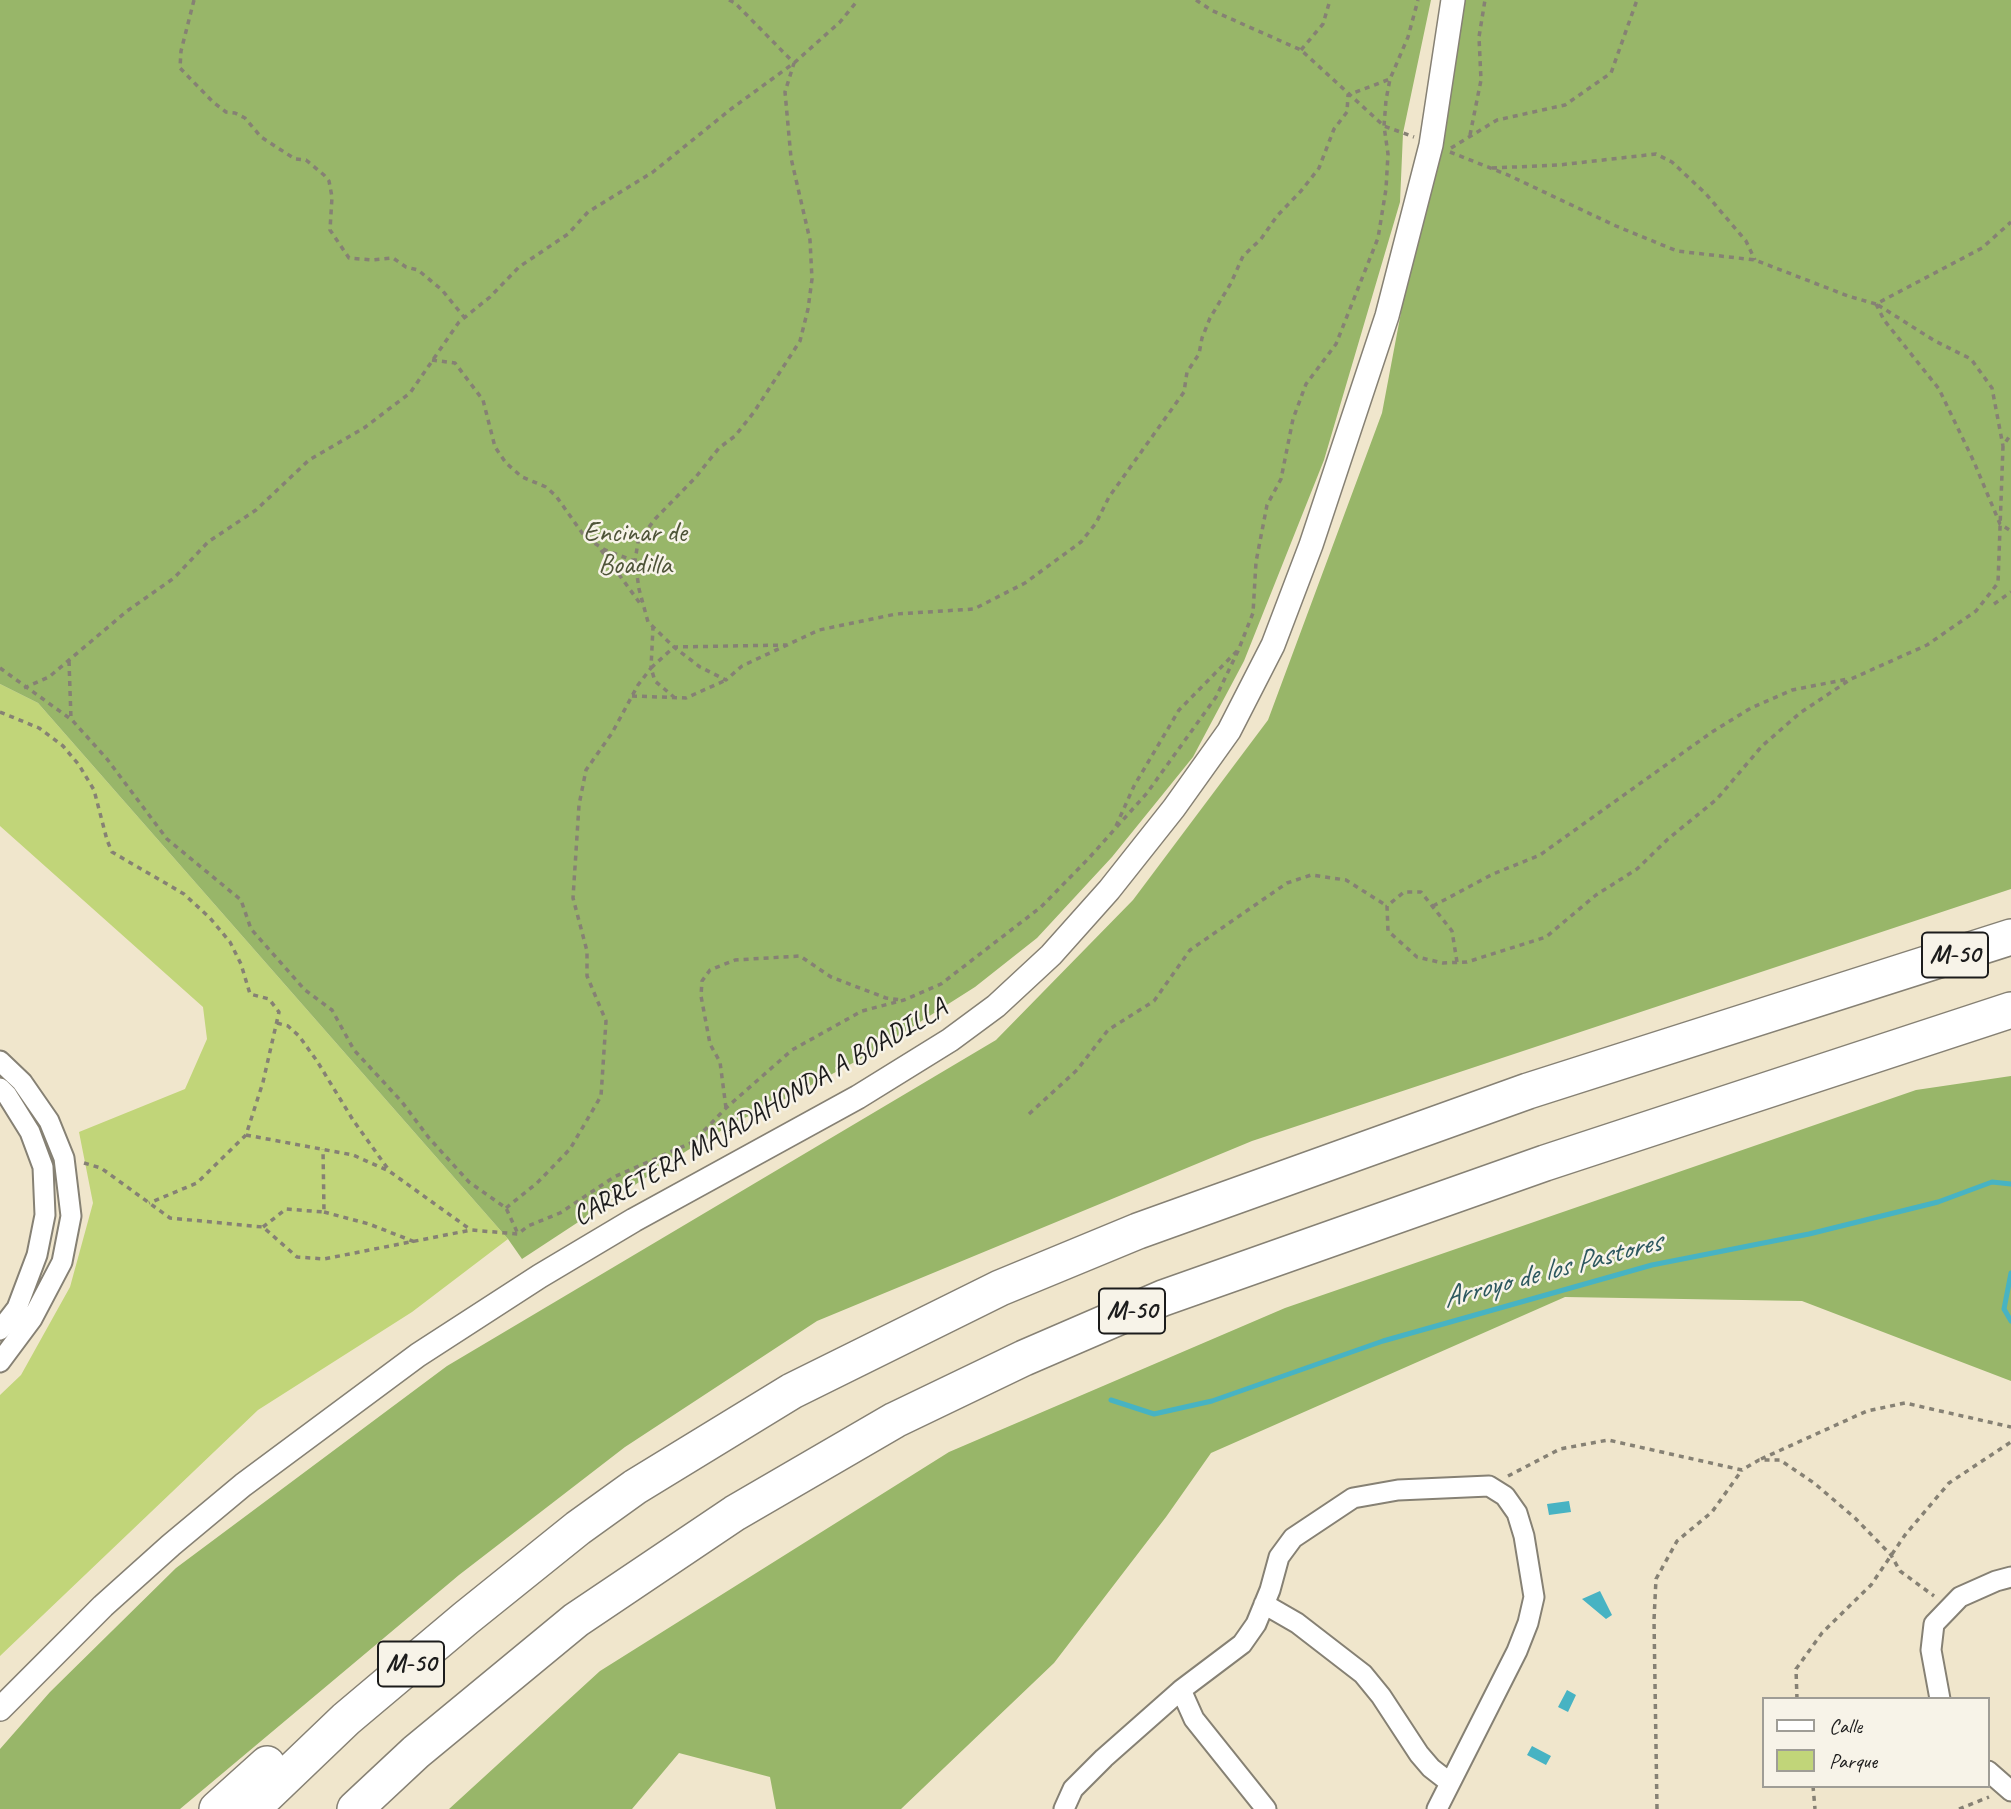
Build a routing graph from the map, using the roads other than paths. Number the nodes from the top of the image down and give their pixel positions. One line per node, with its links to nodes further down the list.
1 (1453, 0): 13 (street, CARRETERA MAJADAHONDA A BOADILLA)
2 (2011, 937): 8 (highway, M-50)
3 (2011, 1010): 19 (highway, M-50)
4 (0, 1061): 7 (street)
5 (0, 1088): 6 (street)
6 (0, 1330)
7 (0, 1362)
8 (578, 1528): 17 (highway); 18 (highway, M-50)
9 (2011, 1577): 12 (street)
10 (1264, 1604): 11 (street); 15 (street); 15 (street)
11 (1181, 1690): 20 (street); 21 (street)
12 (1940, 1697)
13 (0, 1709)
14 (1990, 1773): 16 (street)
15 (1449, 1782): 22 (street)
16 (2010, 1790)
17 (217, 1809)
18 (252, 1809)
19 (355, 1809)
20 (1064, 1809)
21 (1266, 1809)
22 (1437, 1809)

